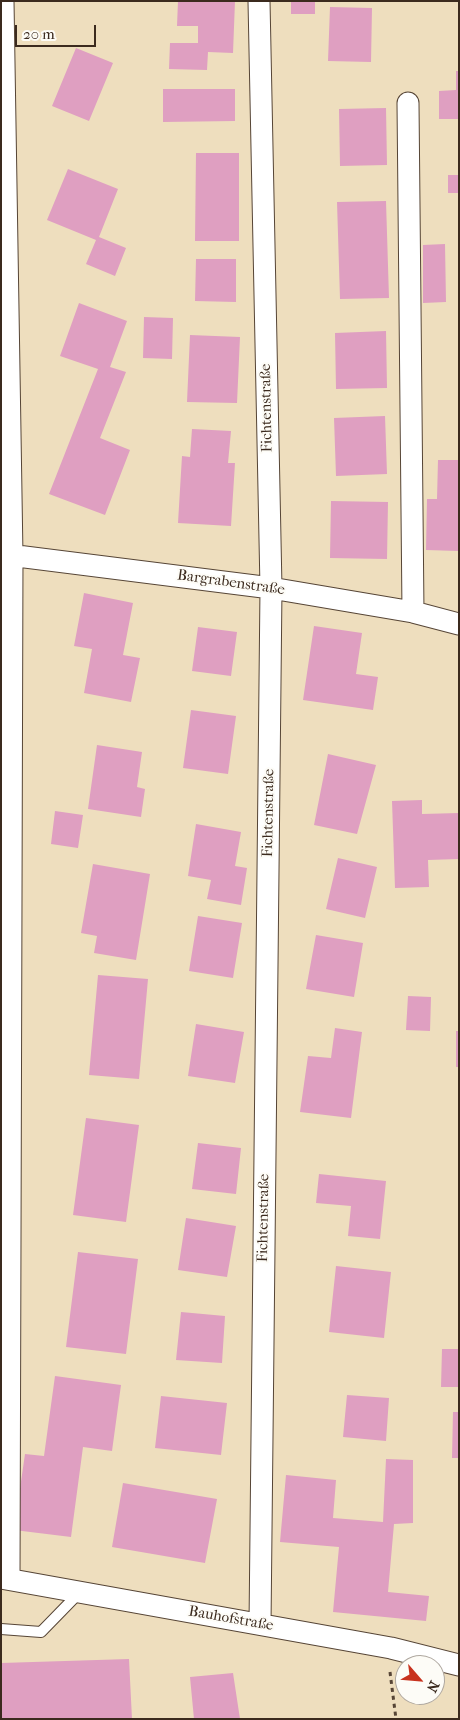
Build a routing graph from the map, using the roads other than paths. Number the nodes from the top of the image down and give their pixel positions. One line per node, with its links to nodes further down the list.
1 (3, 1): 4 (street)
2 (259, 1): 5 (street, Fichtenstraße)
3 (408, 103): 6 (street)
4 (7, 555): 5 (street, Bargrabenstraße); 8 (street)
5 (271, 588): 6 (street, Bargrabenstraße); 12 (street, Fichtenstraße)
6 (413, 612): 7 (street, Bargrabenstraße)
7 (459, 624)
8 (6, 956): 9 (street)
9 (6, 1210): 10 (street)
10 (5, 1579): 11 (street, Bauhofstraße)
11 (80, 1592): 12 (street, Bauhofstraße); 13 (lane)
12 (260, 1624): 14 (street, Bauhofstraße)
13 (1, 1629)
14 (459, 1665)

